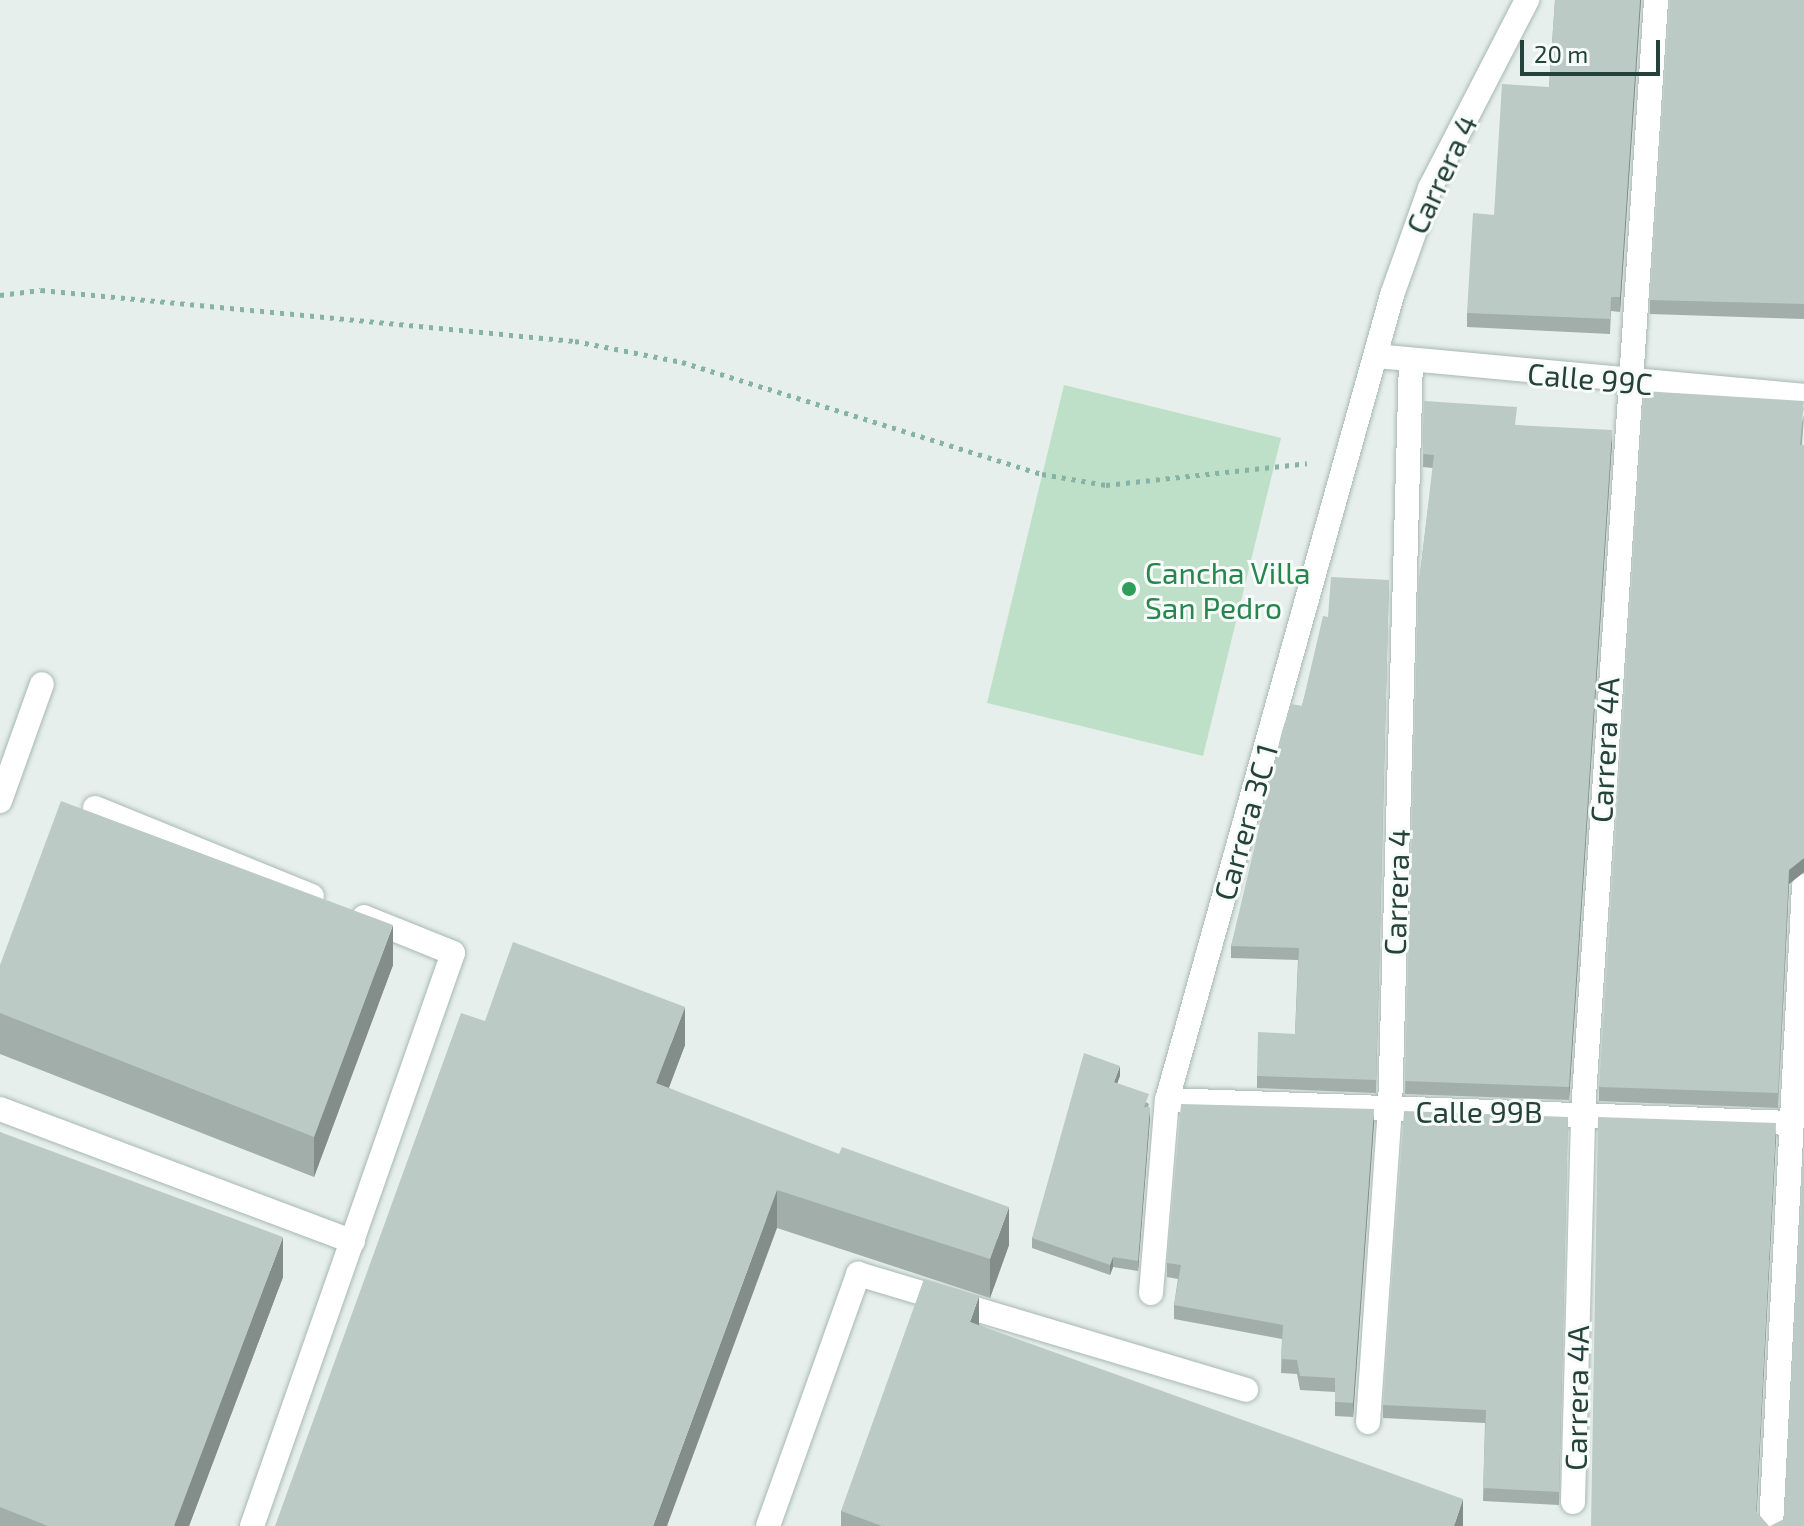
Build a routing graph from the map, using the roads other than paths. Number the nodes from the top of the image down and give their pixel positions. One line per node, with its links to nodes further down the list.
1 (1527, 0): 3 (street, Carrera 4)
2 (1656, 0): 5 (street, Carrera 4A)
3 (1376, 356): 4 (street, Calle 99C); 12 (street, Carrera 3C 1)
4 (1411, 360): 5 (street, Calle 99C); 14 (street, Carrera 4)
5 (1625, 382): 6 (street, Calle 99C); 15 (street, Carrera 4A)
6 (1804, 396)
7 (42, 684): 8 (street)
8 (0, 801)
9 (95, 808): 17 (street)
10 (1804, 886): 11 (street)
11 (1801, 1010): 16 (street)
12 (1167, 1100): 14 (street, Calle 99B); 18 (street, Carrera 3C 1)
13 (0, 1109): 17 (street)
14 (1390, 1111): 15 (street, Calle 99B); 20 (street, Carrera 4)
15 (1583, 1112): 16 (street, Calle 99B); 21 (street, Carrera 4A)
16 (1790, 1123): 24 (street)
17 (353, 1242): 22 (street)
18 (1151, 1293)
19 (1246, 1390): 23 (street)
20 (1368, 1422)
21 (1573, 1502)
22 (252, 1526)
23 (768, 1526)
24 (1771, 1526)

